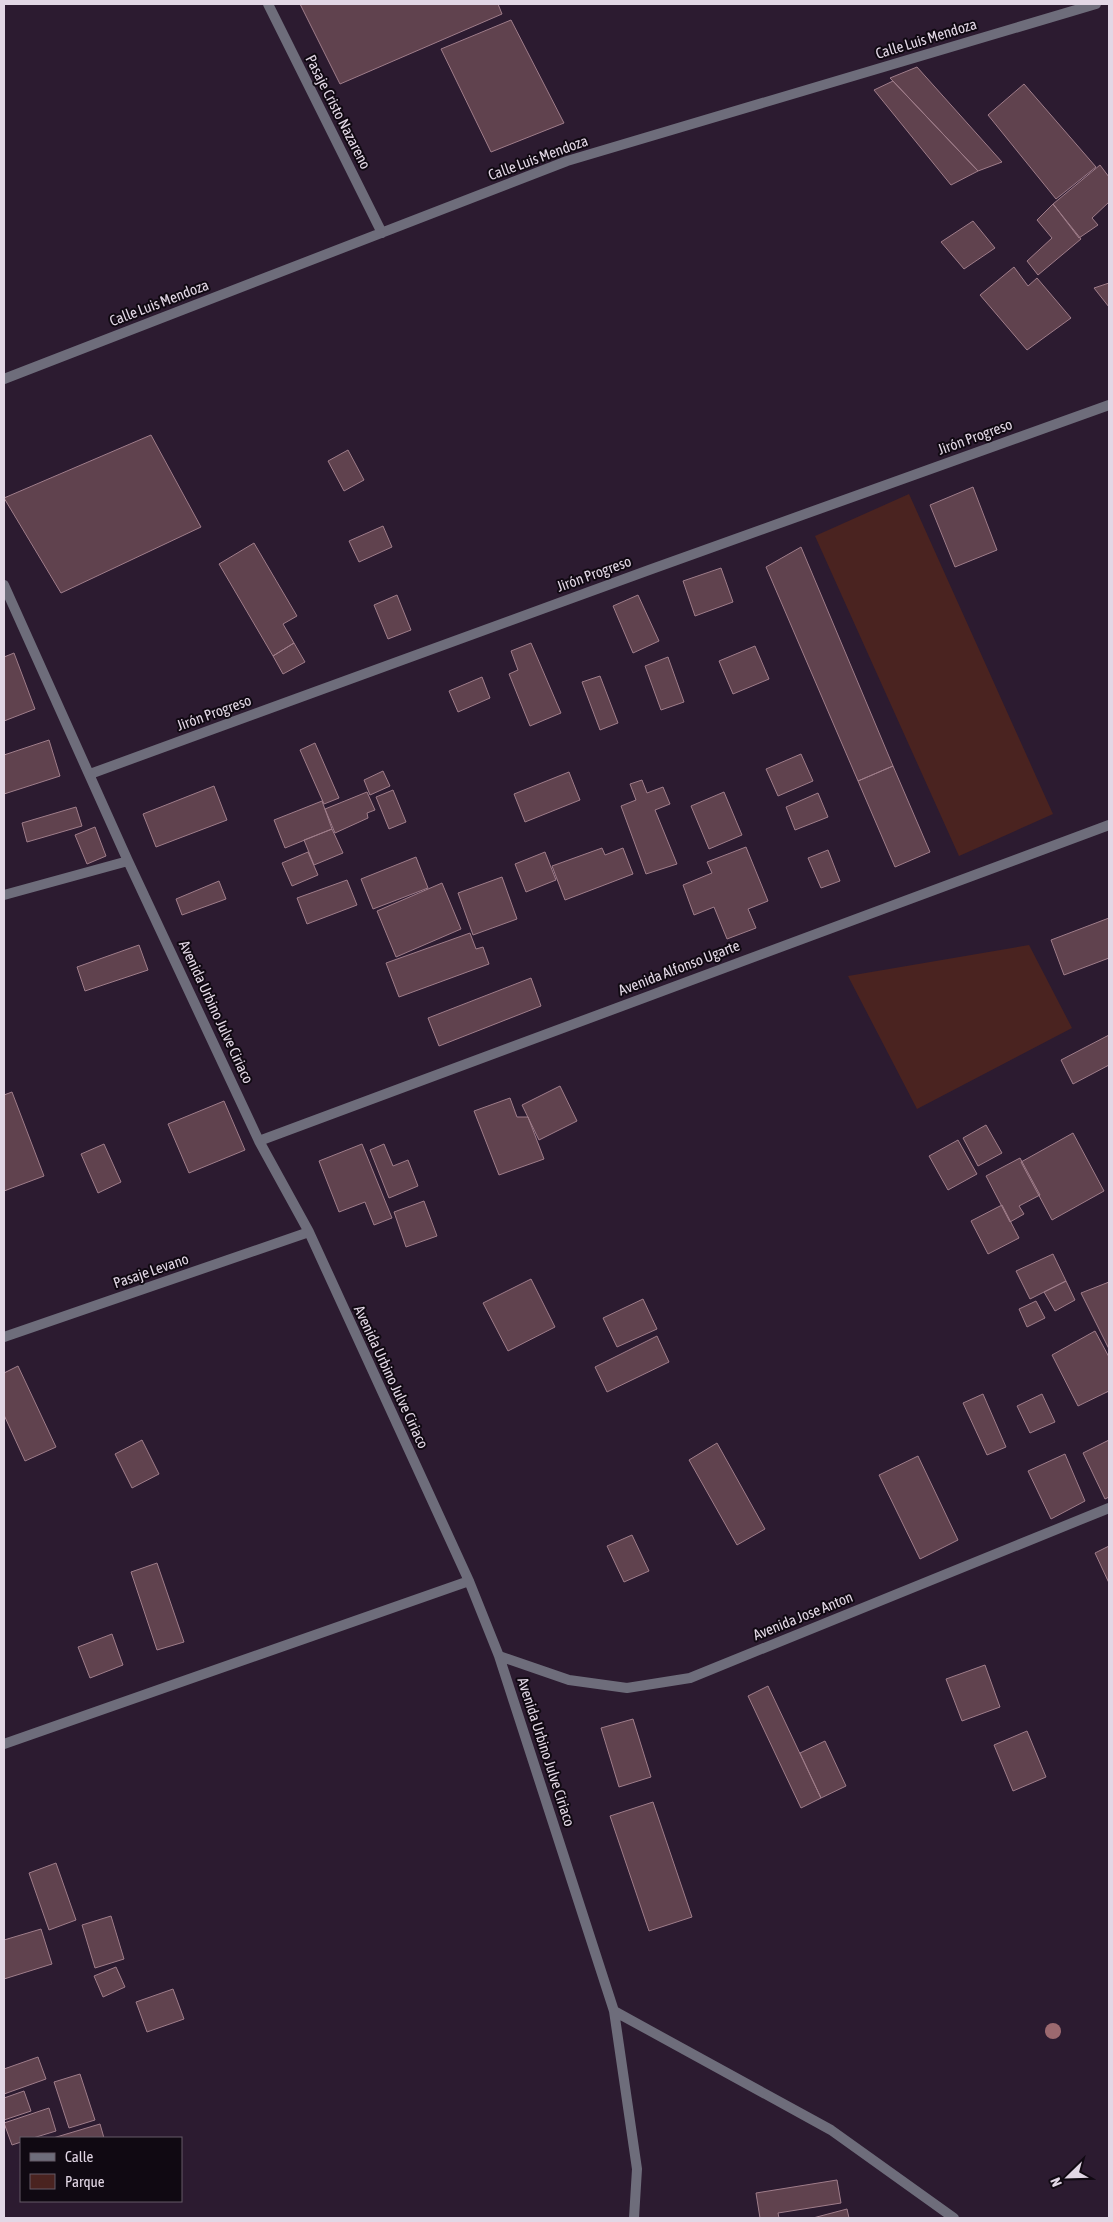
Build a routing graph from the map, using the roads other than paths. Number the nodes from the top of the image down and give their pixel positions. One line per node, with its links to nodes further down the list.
1 (268, 4): 3 (street, Pasaje Cristo Nazareno)
2 (1096, 4): 3 (street, Calle Luis Mendoza)
3 (382, 233): 4 (street, Calle Luis Mendoza)
4 (4, 379)
5 (1109, 405): 7 (street, Jirón Progreso)
6 (4, 585): 7 (street, Avenida Urbino Julve Ciriaco)
7 (90, 774): 9 (street, Avenida Urbino Julve Ciriaco)
8 (1109, 825): 11 (street, Avenida Alfonso Ugarte)
9 (128, 861): 10 (street); 11 (street, Avenida Urbino Julve Ciriaco)
10 (4, 895)
11 (259, 1141): 12 (street, Avenida Urbino Julve Ciriaco)
12 (308, 1232): 13 (street, Pasaje Levano); 15 (street, Avenida Urbino Julve Ciriaco)
13 (4, 1337)
14 (1109, 1508): 16 (street, Avenida Jose Anton)
15 (469, 1581): 16 (street, Avenida Urbino Julve Ciriaco); 17 (street)
16 (499, 1656): 18 (street, Avenida Urbino Julve Ciriaco)
17 (4, 1744)
18 (614, 2011): 19 (street, Avenida Urbino Julve Ciriaco); 20 (street)
19 (634, 2218)
20 (954, 2218)

